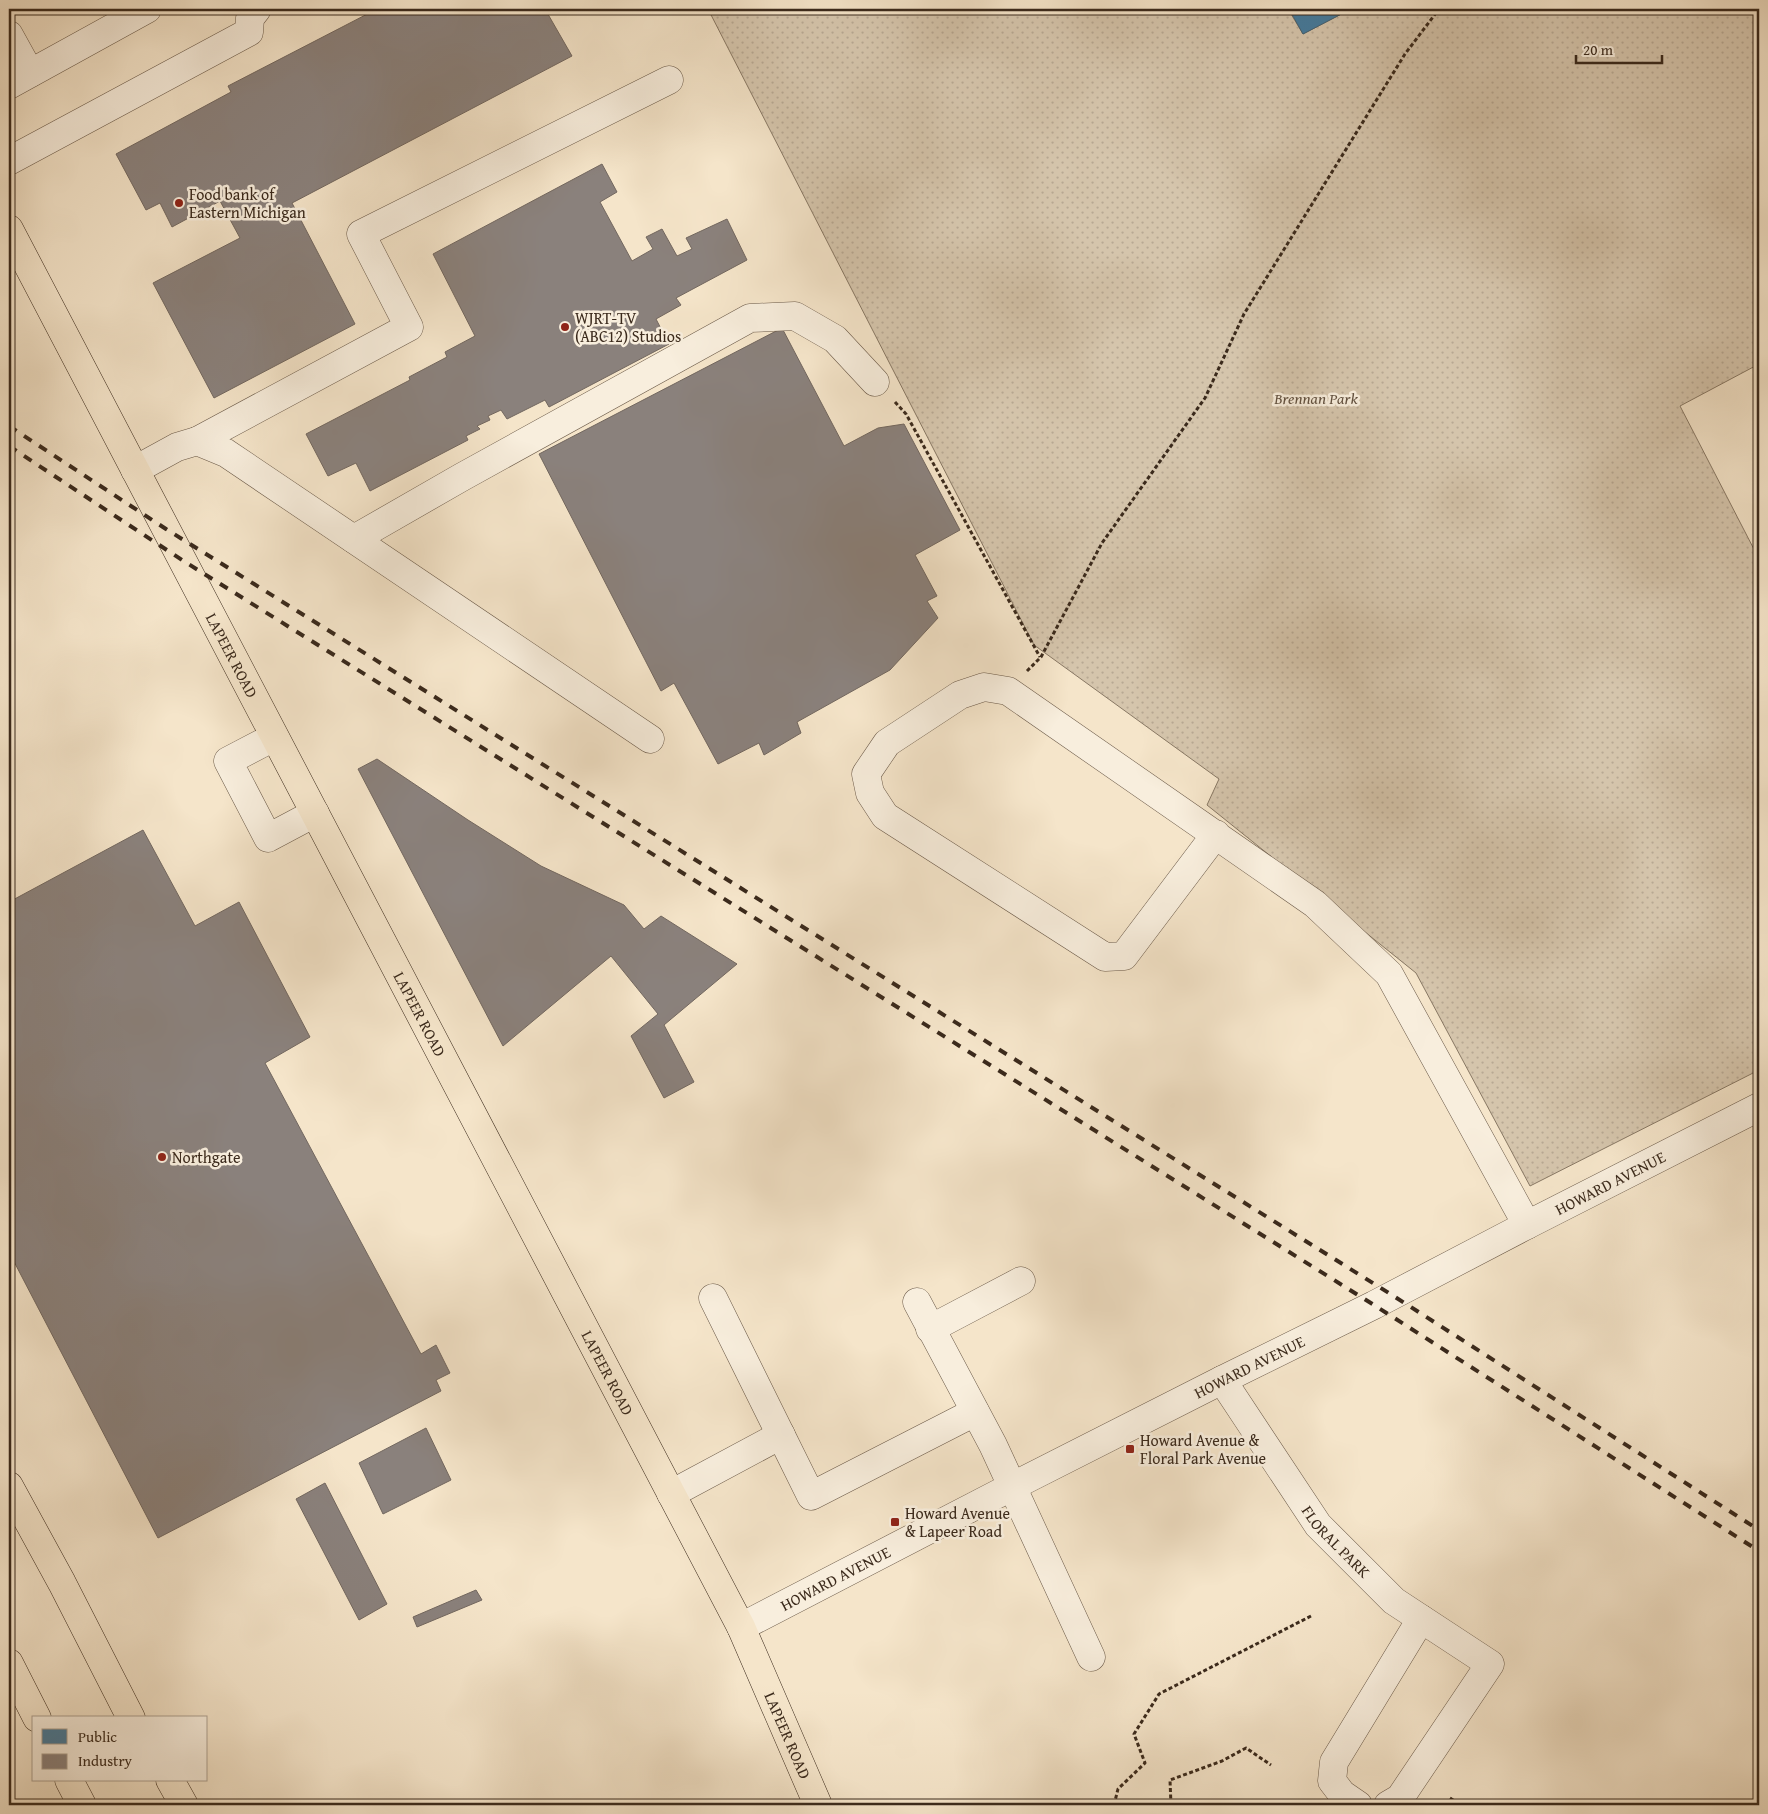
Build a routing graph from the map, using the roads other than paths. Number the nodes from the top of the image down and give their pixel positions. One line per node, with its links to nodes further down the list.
1 (147, 9): 4 (street)
2 (257, 9): 6 (street)
3 (9, 35): 4 (street)
4 (19, 79)
5 (670, 80): 9 (street)
6 (9, 161)
7 (9, 229): 10 (main road, LAPEER ROAD)
8 (875, 382): 11 (street)
9 (196, 441): 10 (street); 11 (street)
10 (135, 470): 12 (main road, LAPEER ROAD)
11 (354, 539): 13 (street)
12 (274, 737): 14 (main road, LAPEER ROAD); 14 (street)
13 (650, 739)
14 (315, 814): 27 (main road, LAPEER ROAD)
15 (1216, 834): 15 (street); 17 (street)
16 (1759, 1107): 17 (street, HOWARD AVENUE)
17 (1527, 1225): 22 (street, HOWARD AVENUE)
18 (1022, 1281): 21 (street)
19 (713, 1298): 24 (street)
20 (917, 1302): 21 (street)
21 (930, 1329): 23 (street)
22 (1222, 1380): 26 (street, HOWARD AVENUE); 28 (street, FLORAL PARK)
23 (975, 1412): 24 (street); 26 (street)
24 (781, 1435): 27 (street)
25 (9, 1486): 30 (main road)
26 (1013, 1486): 29 (street, HOWARD AVENUE); 31 (street)
27 (671, 1494): 29 (main road, LAPEER ROAD)
28 (1421, 1619): 43 (street); 44 (street, FLORAL PARK)
29 (741, 1626): 42 (main road, LAPEER ROAD)
30 (100, 1656): 34 (main road); 35 (main road)
31 (1091, 1657)
32 (9, 1663): 33 (main road)
33 (36, 1716)
34 (130, 1716)
35 (133, 1716)
36 (70, 1782): 39 (main road)
37 (163, 1782): 40 (main road)
38 (171, 1782): 41 (main road)
39 (82, 1805)
40 (174, 1805)
41 (184, 1805)
42 (818, 1805)
43 (1358, 1805)
44 (1388, 1805)

